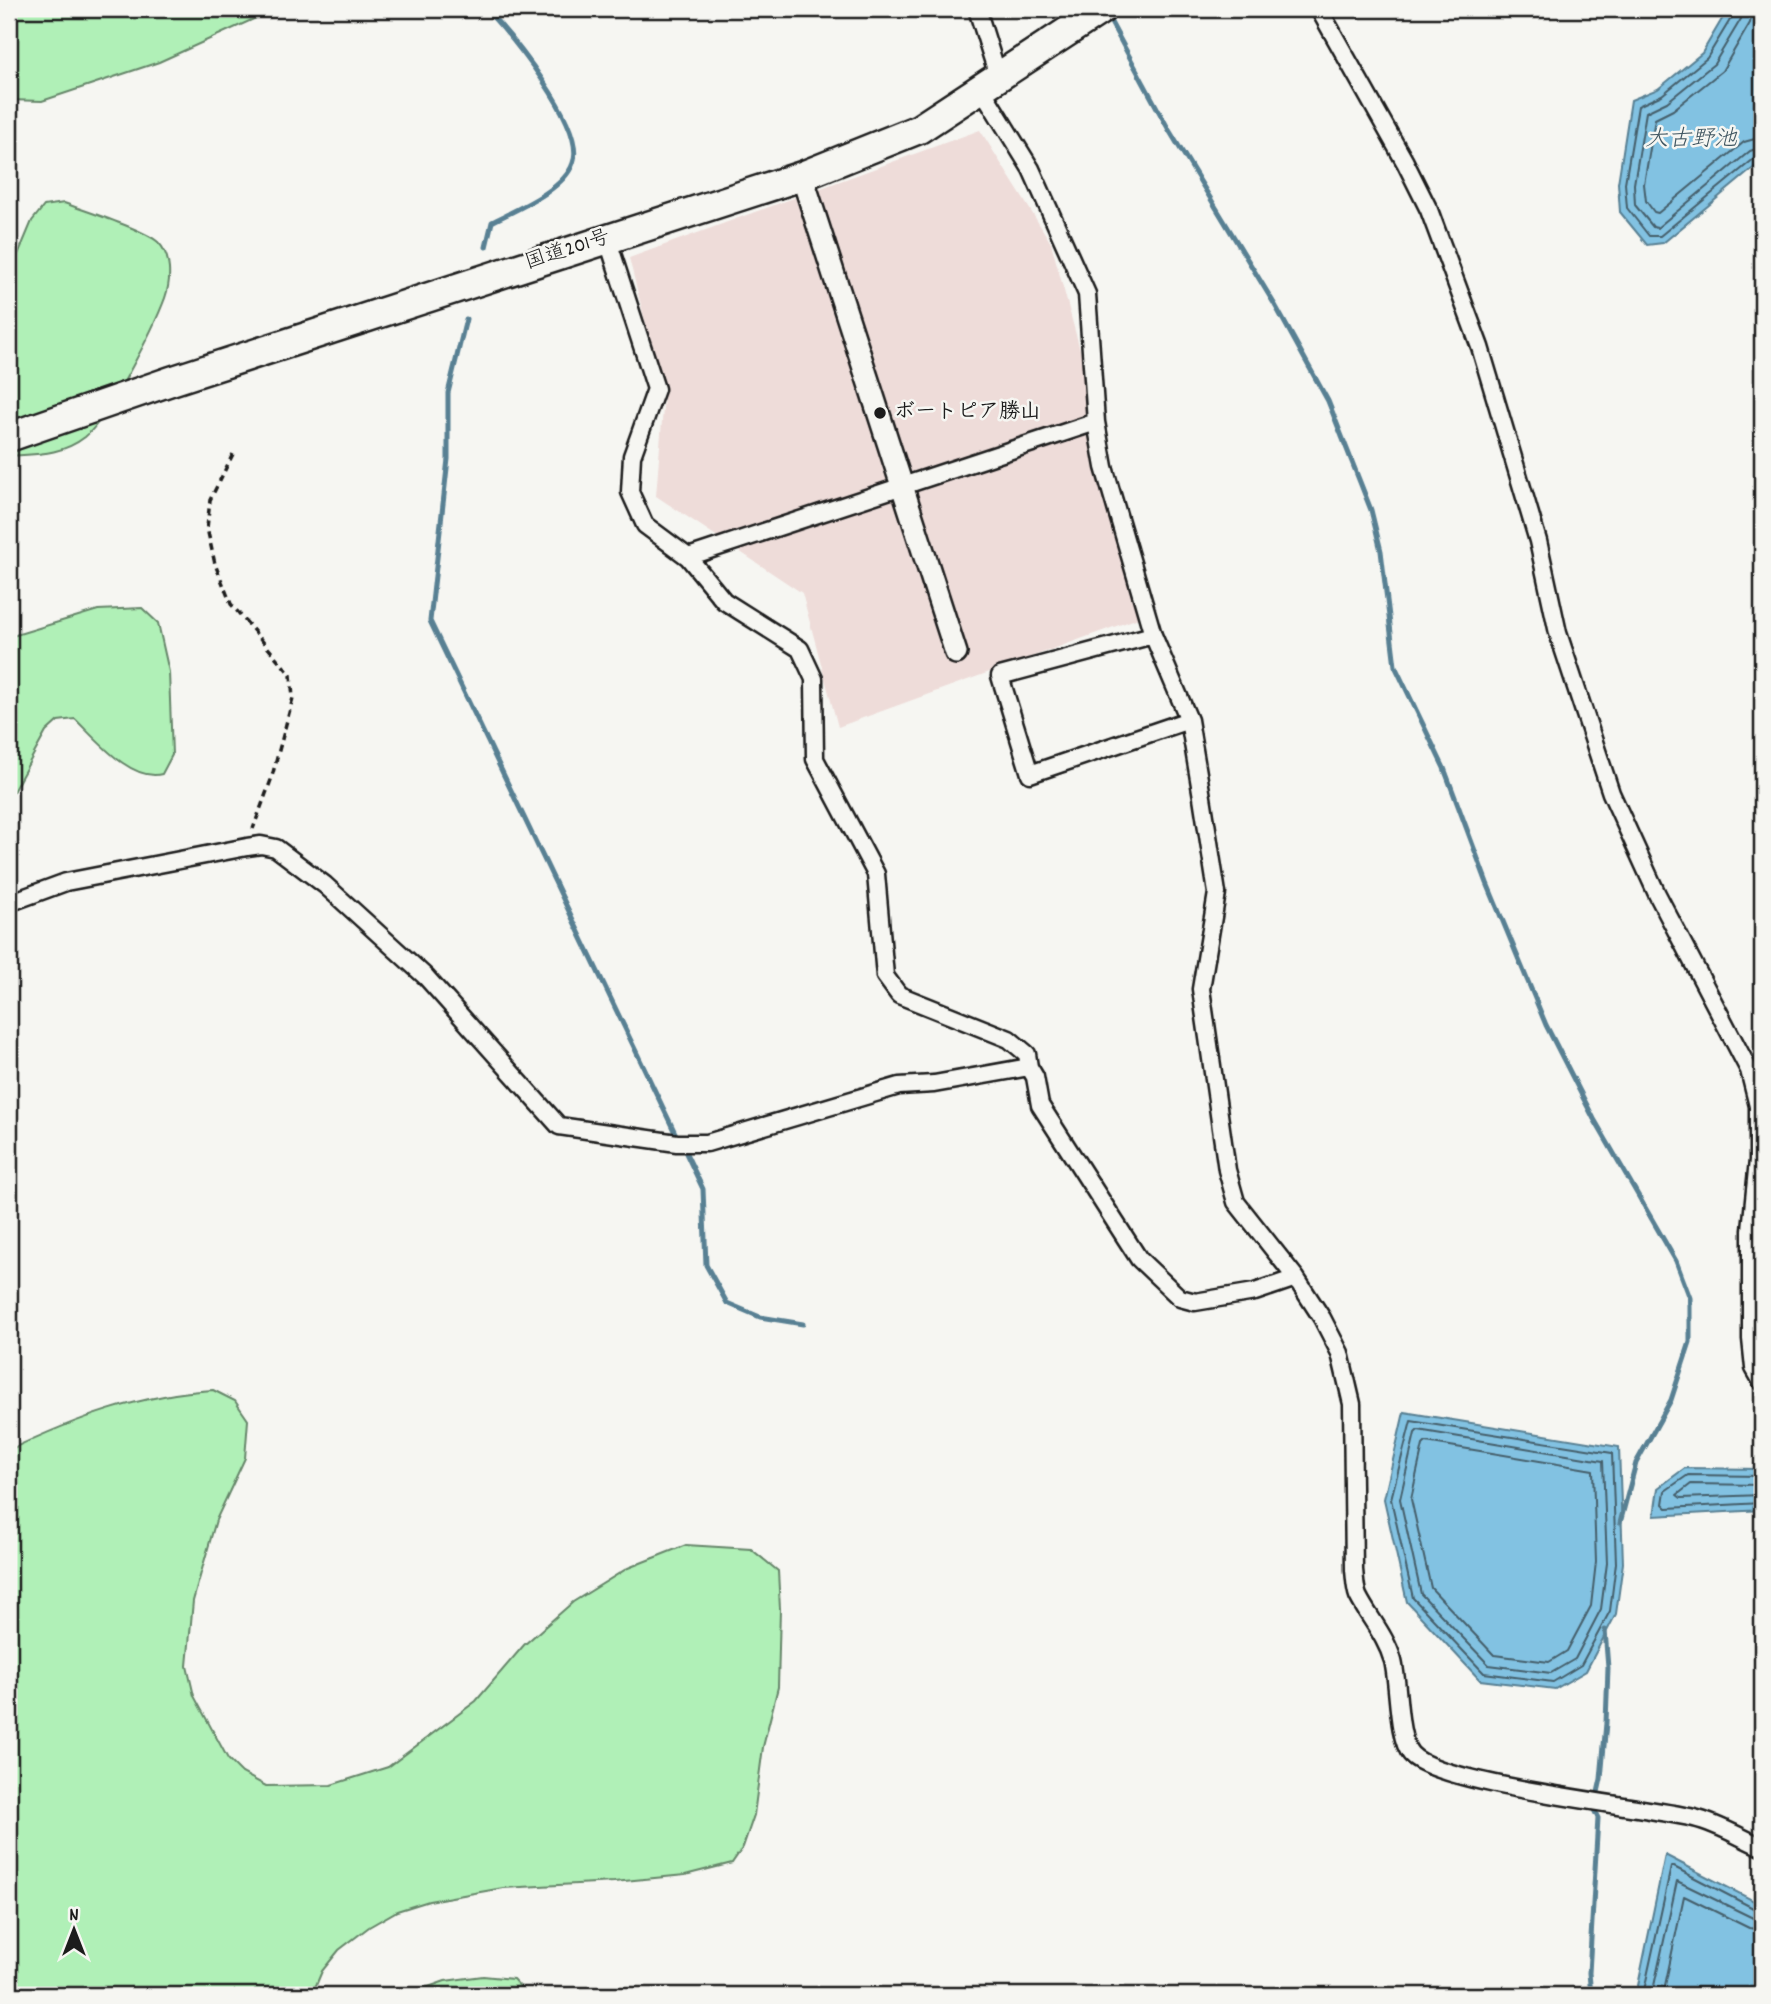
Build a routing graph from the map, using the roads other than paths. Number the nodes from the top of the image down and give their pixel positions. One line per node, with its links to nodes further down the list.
1 (977, 9): 4 (street)
2 (1102, 9): 4 (highway, 国道201号)
3 (1319, 9): 17 (street)
4 (990, 82): 5 (highway, 国道201号); 7 (street)
5 (802, 176): 6 (highway, 国道201号); 9 (street)
6 (607, 238): 8 (highway, 国道201号); 10 (street)
7 (1097, 422): 9 (street); 11 (street)
8 (9, 437)
9 (903, 487): 10 (street); 12 (street)
10 (688, 557): 15 (street)
11 (1153, 635): 13 (street); 13 (street)
12 (956, 653)
13 (1189, 720): 16 (street)
14 (9, 903): 15 (street)
15 (1029, 1067): 16 (street)
16 (1296, 1278): 18 (street)
17 (1762, 1382)
18 (1762, 1847)

